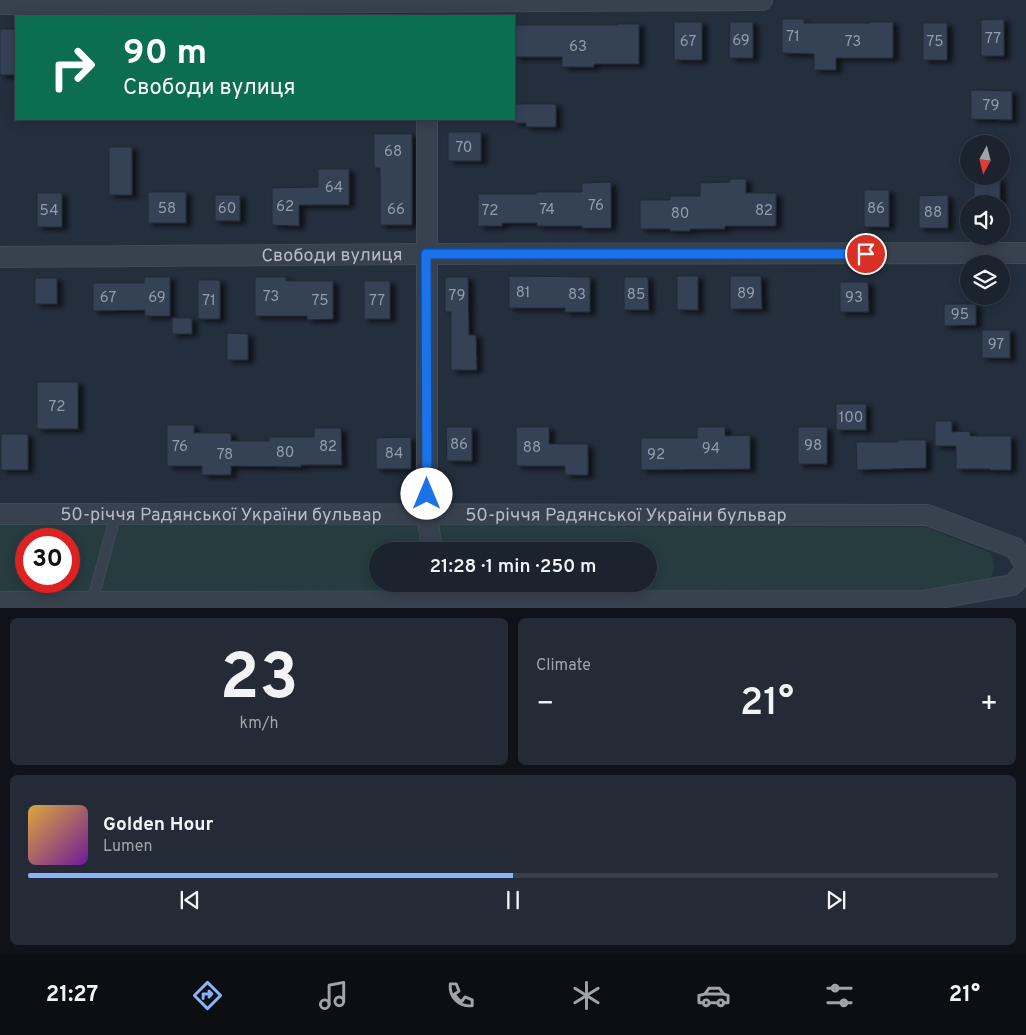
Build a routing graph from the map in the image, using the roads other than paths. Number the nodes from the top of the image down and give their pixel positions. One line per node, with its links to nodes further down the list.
1 (762, 0): 3 (street)
2 (0, 4): 3 (street)
3 (427, 6)
4 (427, 120): 5 (street)
5 (426, 254): 6 (street, Свободи вулиця); 7 (street, Свободи вулиця); 10 (street)
6 (1026, 254)
7 (0, 257)
8 (0, 514): 9 (street, 50-річчя Радянської України бульвар)
9 (116, 514): 10 (street, 50-річчя Радянської України бульвар); 16 (lane)
10 (427, 514): 11 (street); 12 (street, 50-річчя Радянської України бульвар)
11 (431, 542)
12 (1026, 566)
13 (1026, 570): 14 (street)
14 (438, 598): 16 (street)
15 (0, 602): 16 (street)
16 (92, 602)

